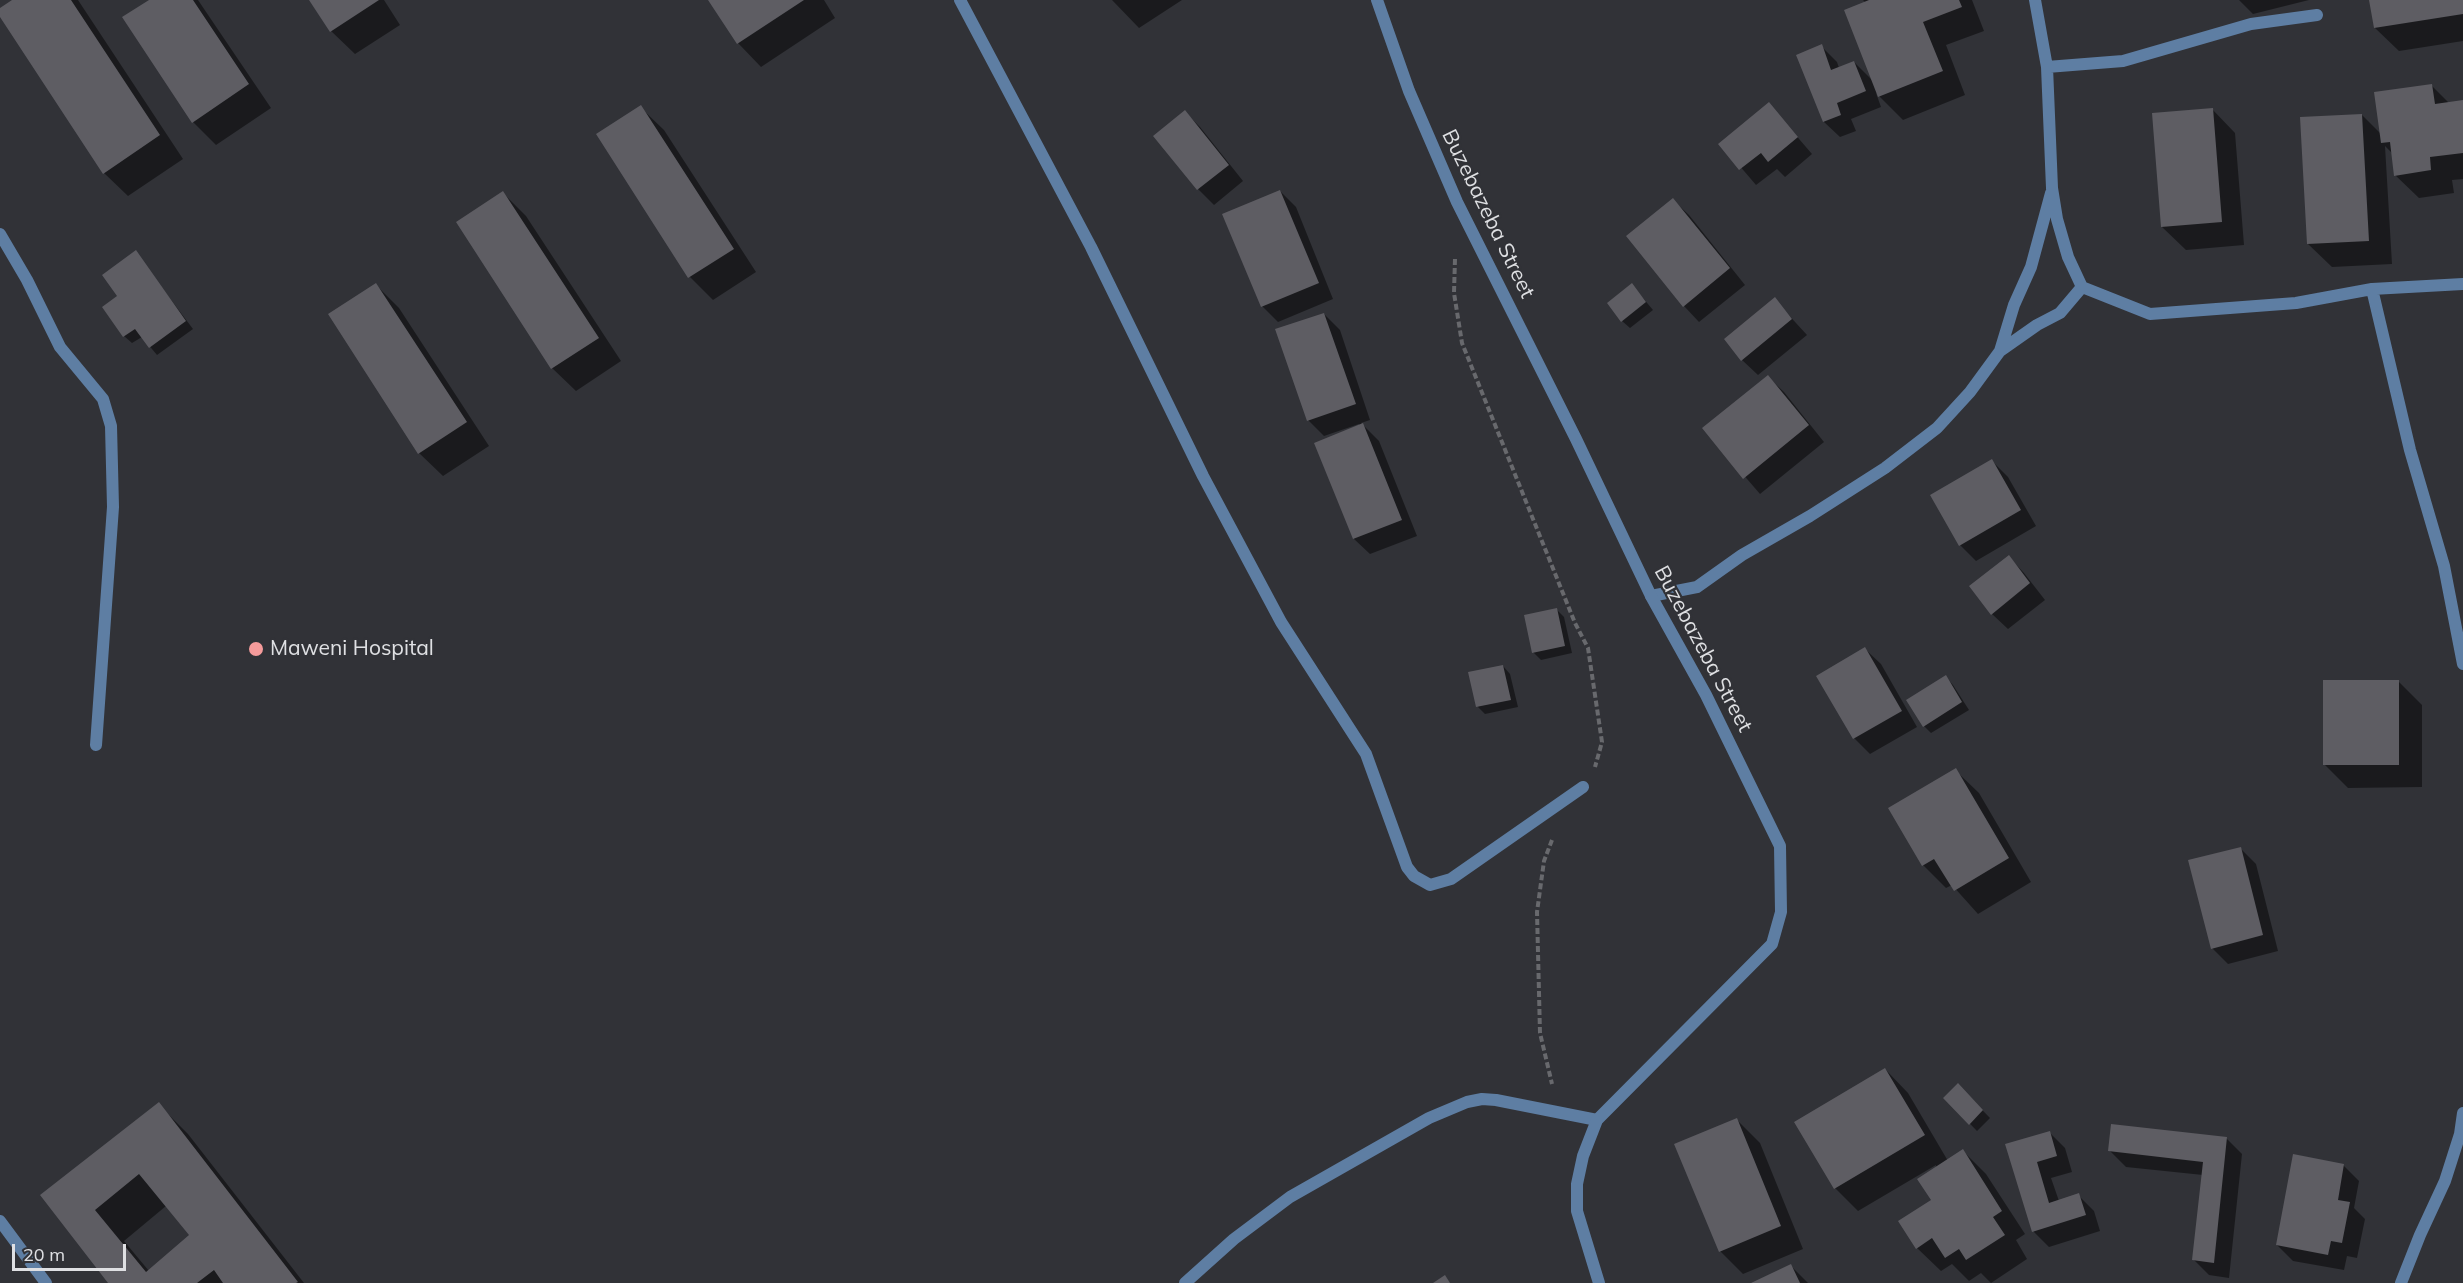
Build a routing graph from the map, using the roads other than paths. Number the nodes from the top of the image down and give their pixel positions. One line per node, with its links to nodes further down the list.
1 (960, 0): 15 (street)
2 (1377, 0): 12 (street, Buzebazeba Street)
3 (2035, 0): 5 (street)
4 (2317, 15): 5 (street)
5 (2047, 67): 6 (street)
6 (2052, 188): 9 (street); 11 (street)
7 (0, 234): 14 (street)
8 (2463, 284): 10 (street)
9 (2082, 287): 10 (street); 11 (street)
10 (2372, 290): 13 (street)
11 (2000, 351): 12 (street)
12 (1651, 596): 17 (street, Buzebazeba Street)
13 (2463, 664)
14 (96, 745)
15 (1583, 787)
16 (2463, 1113): 22 (street)
17 (1597, 1120): 20 (street); 21 (street, Buzebazeba Street)
18 (0, 1221): 19 (street)
19 (46, 1283)
20 (1185, 1283)
21 (1599, 1283)
22 (2401, 1283)

